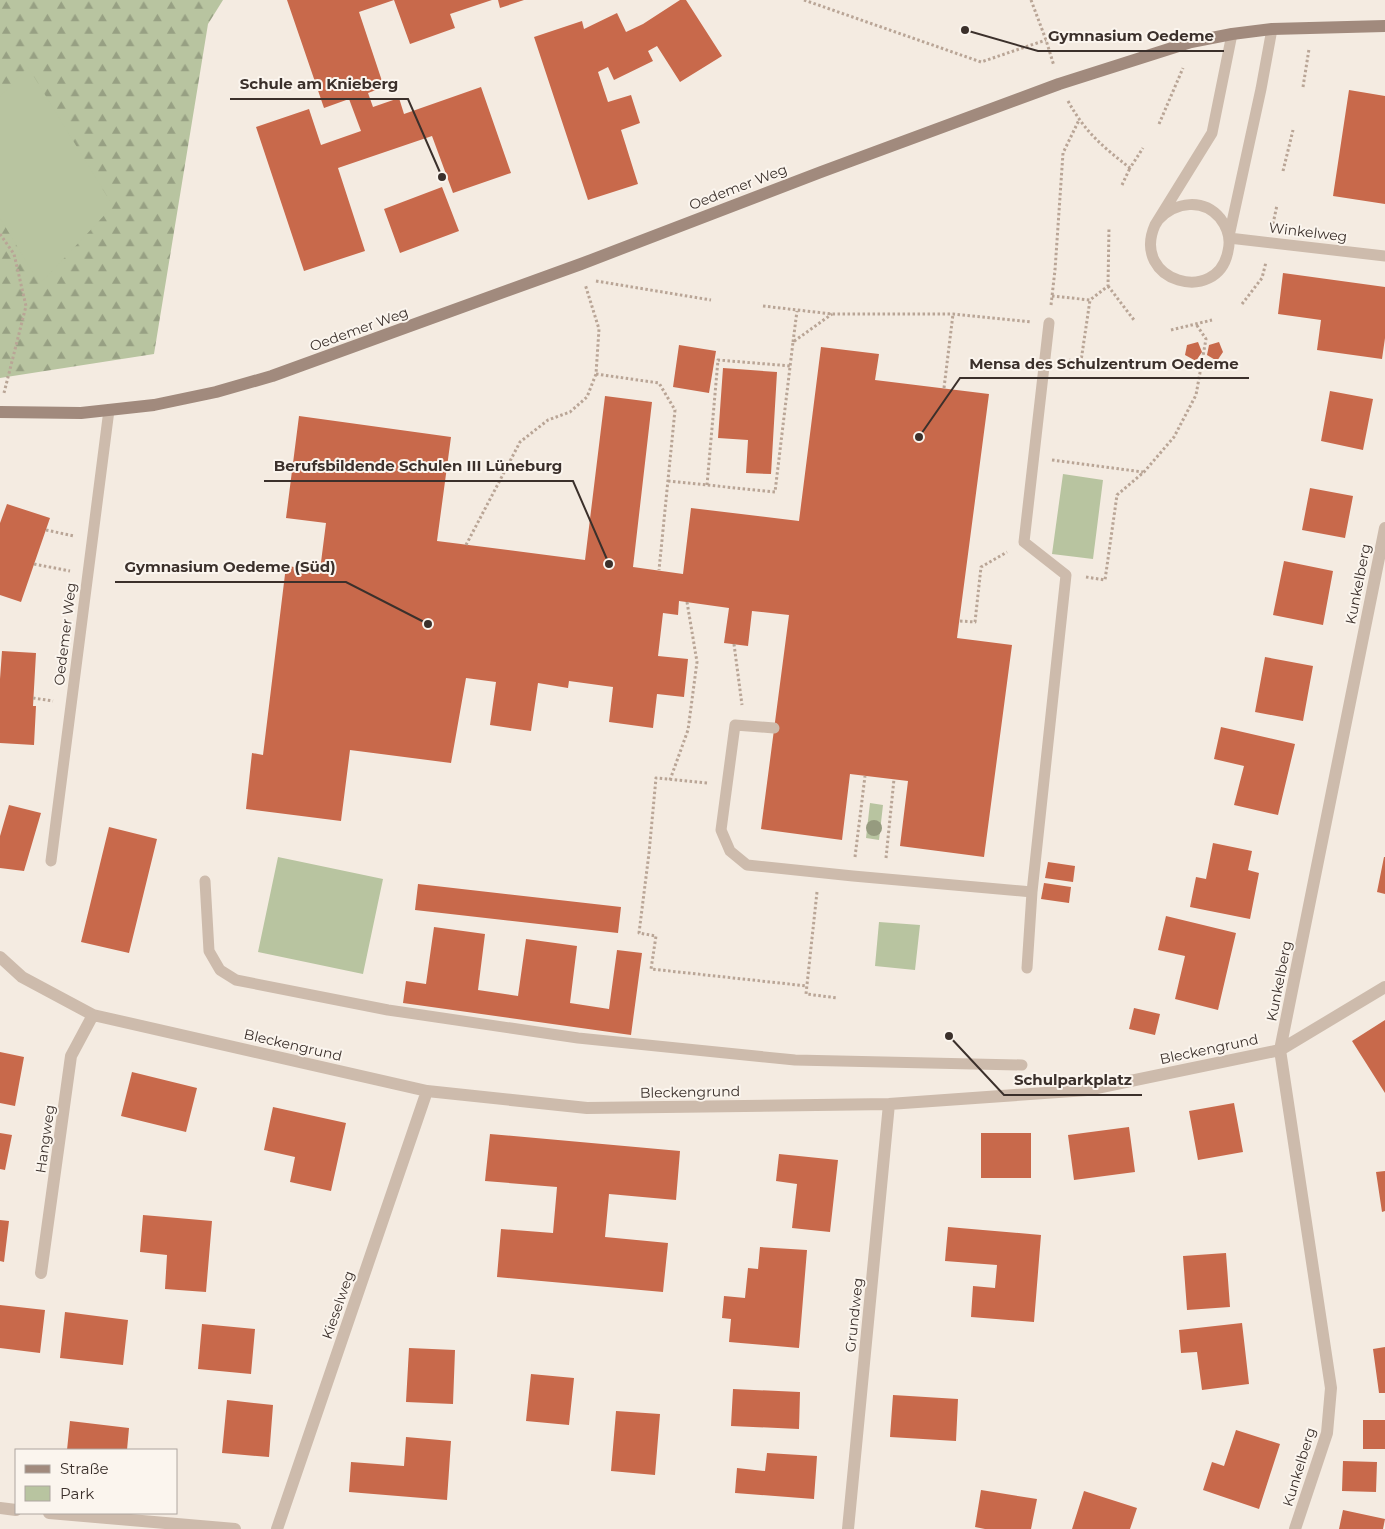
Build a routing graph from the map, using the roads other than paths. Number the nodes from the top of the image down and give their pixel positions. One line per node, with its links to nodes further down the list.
1 (1385, 26): 2 (street, Oedemer Weg)
2 (1272, 29): 3 (street, Oedemer Weg); 5 (lane)
3 (1232, 34): 4 (lane); 8 (street, Oedemer Weg)
4 (1159, 219): 5 (lane); 5 (lane)
5 (1229, 238): 6 (lane, Winkelweg)
6 (1385, 256)
7 (1049, 323): 14 (lane)
8 (109, 410): 9 (street, Oedemer Weg); 12 (lane, Oedemer Weg)
9 (0, 412)
10 (1385, 528): 19 (street, Kunkelberg)
11 (774, 728): 14 (lane)
12 (51, 861)
13 (205, 881): 20 (lane)
14 (1032, 892): 16 (lane)
15 (0, 957): 18 (street, Bleckengrund)
16 (1027, 968)
17 (1385, 987): 19 (street, Bleckengrund)
18 (93, 1015): 21 (street, Bleckengrund); 23 (street, Hangweg)
19 (1280, 1050): 22 (street, Bleckengrund); 30 (street, Kunkelberg)
20 (1022, 1065)
21 (427, 1090): 22 (street, Bleckengrund); 28 (street, Kieselweg)
22 (889, 1104): 29 (street, Grundweg)
23 (41, 1273)
24 (0, 1508): 25 (street)
25 (15, 1510)
26 (61, 1514): 27 (street)
27 (235, 1529)
28 (277, 1529)
29 (848, 1529)
30 (1295, 1529)

